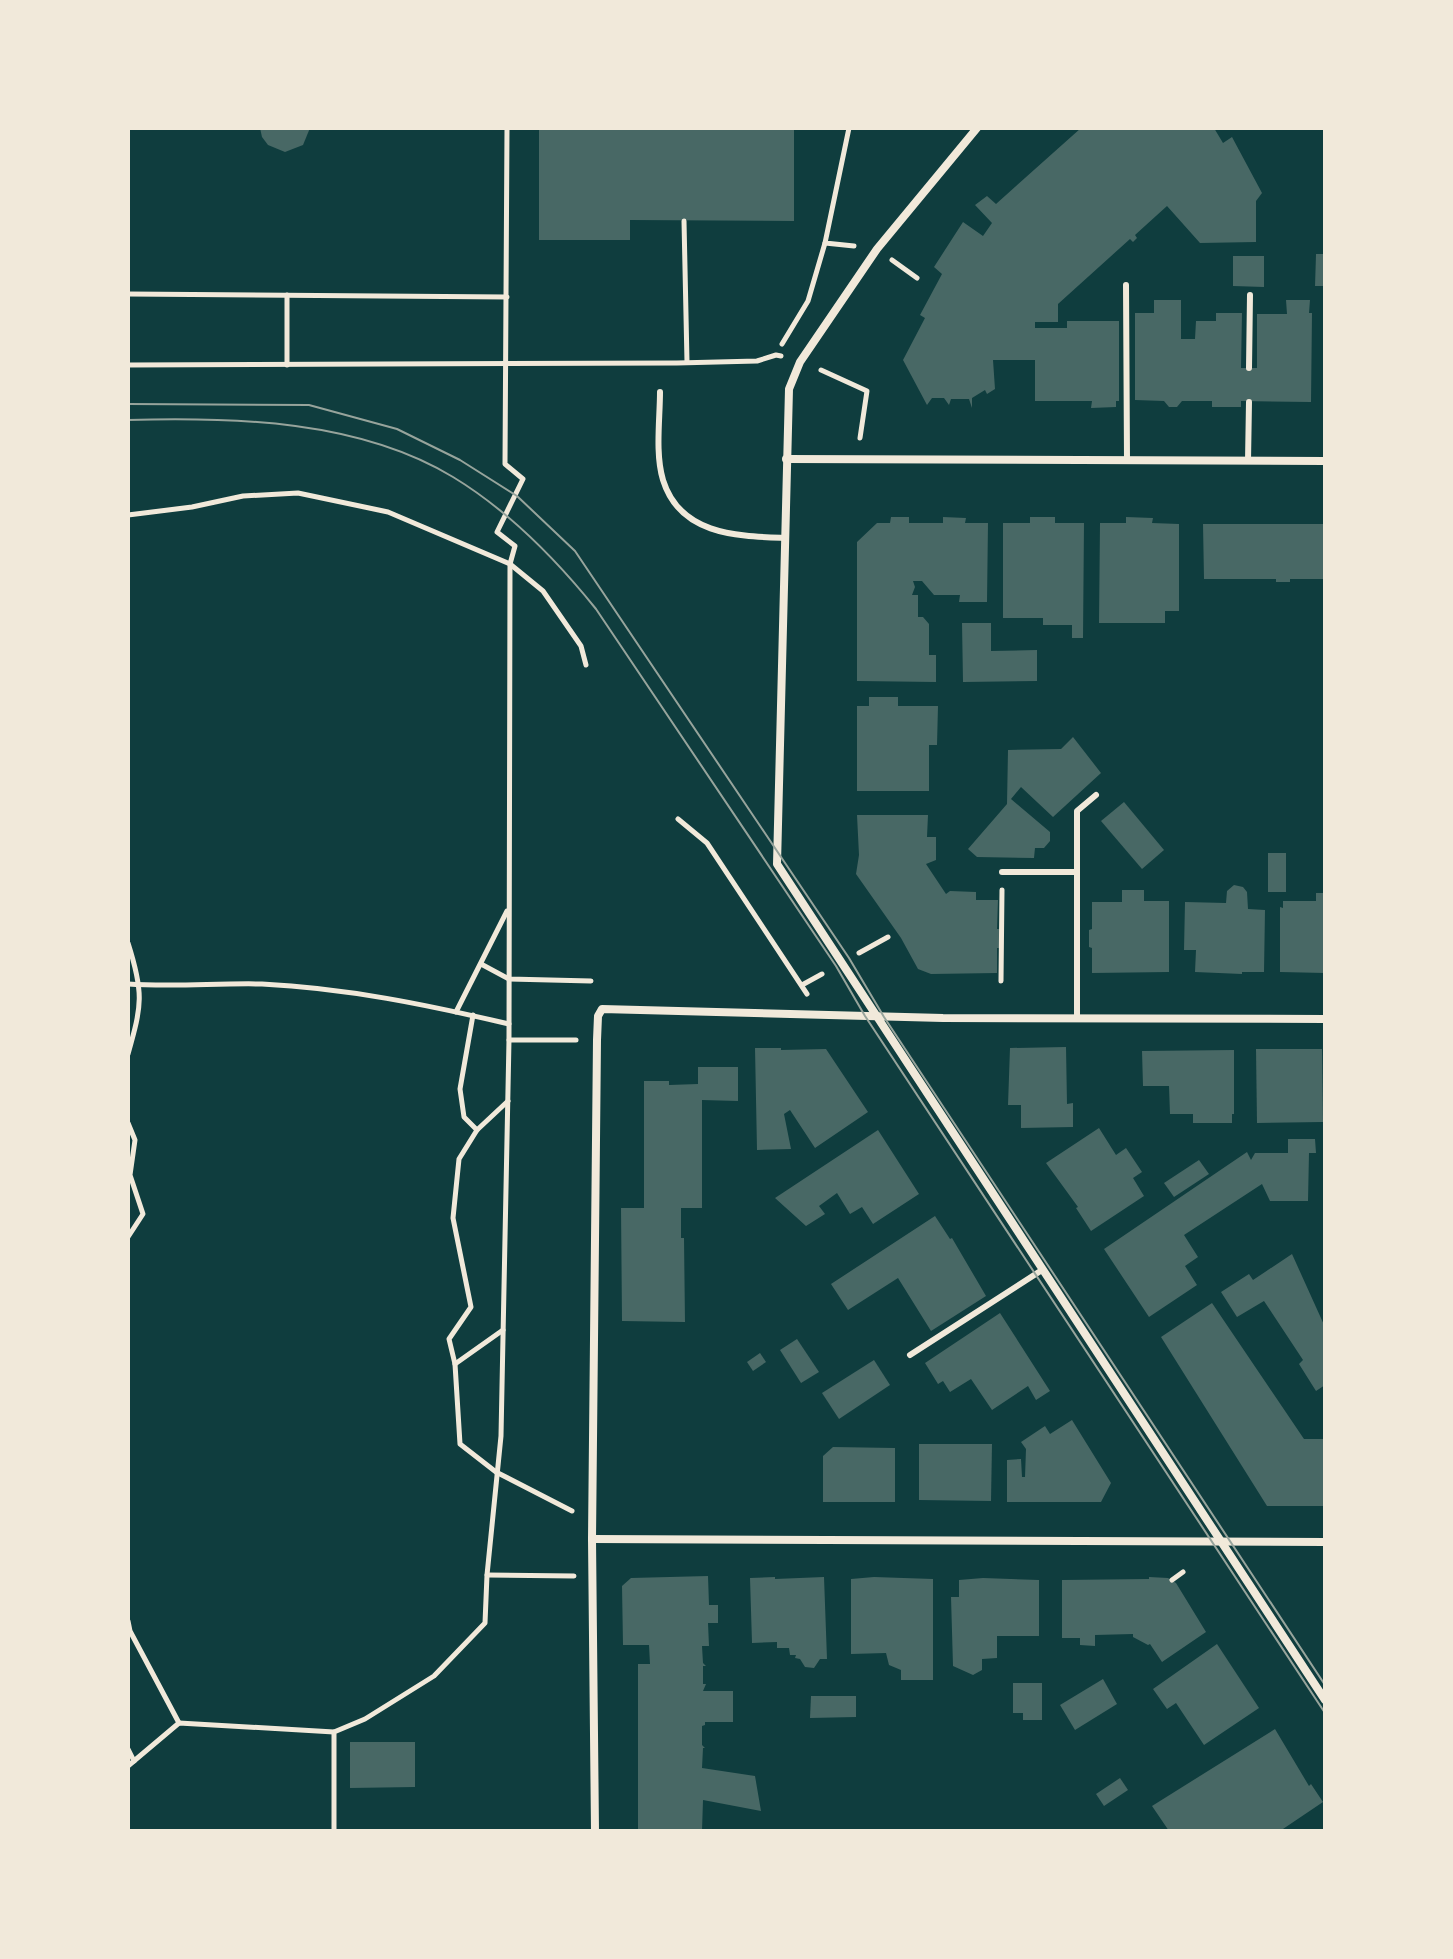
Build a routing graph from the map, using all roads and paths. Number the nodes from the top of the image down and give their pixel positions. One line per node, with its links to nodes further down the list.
1 (507, 128): 11 (path)
2 (849, 128): 5 (path)
3 (977, 128): 6 (street)
4 (684, 221): 13 (path)
5 (825, 243): 6 (path); 12 (path)
6 (877, 249): 14 (street)
7 (1126, 285): 23 (lane)
8 (128, 294): 9 (path)
9 (287, 295): 11 (path); 17 (path)
10 (1250, 295): 18 (lane)
11 (507, 297): 15 (path)
12 (776, 355): 13 (path); 14 (path)
13 (687, 362): 15 (path)
14 (800, 362): 21 (street); 22 (path)
15 (507, 364): 17 (path); 28 (path)
16 (128, 365): 17 (path)
17 (287, 365)
18 (1249, 368)
19 (660, 392): 27 (lane)
20 (1249, 402): 24 (lane)
21 (786, 459): 22 (street); 27 (street)
22 (858, 459): 23 (street)
23 (1127, 460): 24 (street)
24 (1248, 461): 25 (street)
25 (1325, 461)
26 (128, 515): 28 (path)
27 (784, 538): 45 (street)
28 (510, 564): 29 (path); 34 (path)
29 (586, 665)
30 (1096, 795): 33 (lane)
31 (678, 819): 44 (path)
32 (1002, 872): 33 (lane); 39 (path)
33 (1077, 872): 46 (lane)
34 (509, 906): 36 (path); 37 (path)
35 (128, 943): 41 (path)
36 (481, 964): 37 (path); 42 (path)
37 (509, 979): 38 (path); 48 (path)
38 (591, 981)
39 (1001, 981)
40 (128, 984): 41 (path)
41 (140, 985): 42 (path); 51 (path)
42 (456, 1012): 43 (path)
43 (473, 1015): 48 (path); 54 (path)
44 (819, 1015): 45 (street); 50 (street)
45 (874, 1016): 46 (street); 57 (street)
46 (1077, 1018): 47 (street)
47 (1325, 1019)
48 (509, 1024): 49 (path)
49 (509, 1040): 50 (path); 52 (path)
50 (597, 1040): 62 (street)
51 (128, 1054)
52 (508, 1101): 54 (path); 58 (path)
53 (128, 1123): 55 (path)
54 (477, 1130): 60 (path)
55 (129, 1164): 56 (path)
56 (128, 1237)
57 (1042, 1270): 59 (lane); 63 (street)
58 (503, 1330): 60 (path); 61 (path)
59 (910, 1355)
60 (455, 1364): 61 (path)
61 (496, 1472): 62 (path); 66 (path)
62 (592, 1539): 63 (street); 67 (street)
63 (1222, 1542): 64 (street); 71 (street)
64 (1325, 1542)
65 (1183, 1572): 68 (path)
66 (487, 1575): 67 (path); 73 (path)
67 (592, 1576): 78 (street)
68 (1172, 1580)
69 (128, 1621): 70 (path)
70 (129, 1631): 72 (path)
71 (1325, 1700)
72 (179, 1723): 73 (path); 75 (path)
73 (334, 1732): 77 (path)
74 (128, 1749): 75 (path)
75 (134, 1761): 76 (path)
76 (128, 1766)
77 (334, 1831)
78 (595, 1831)

